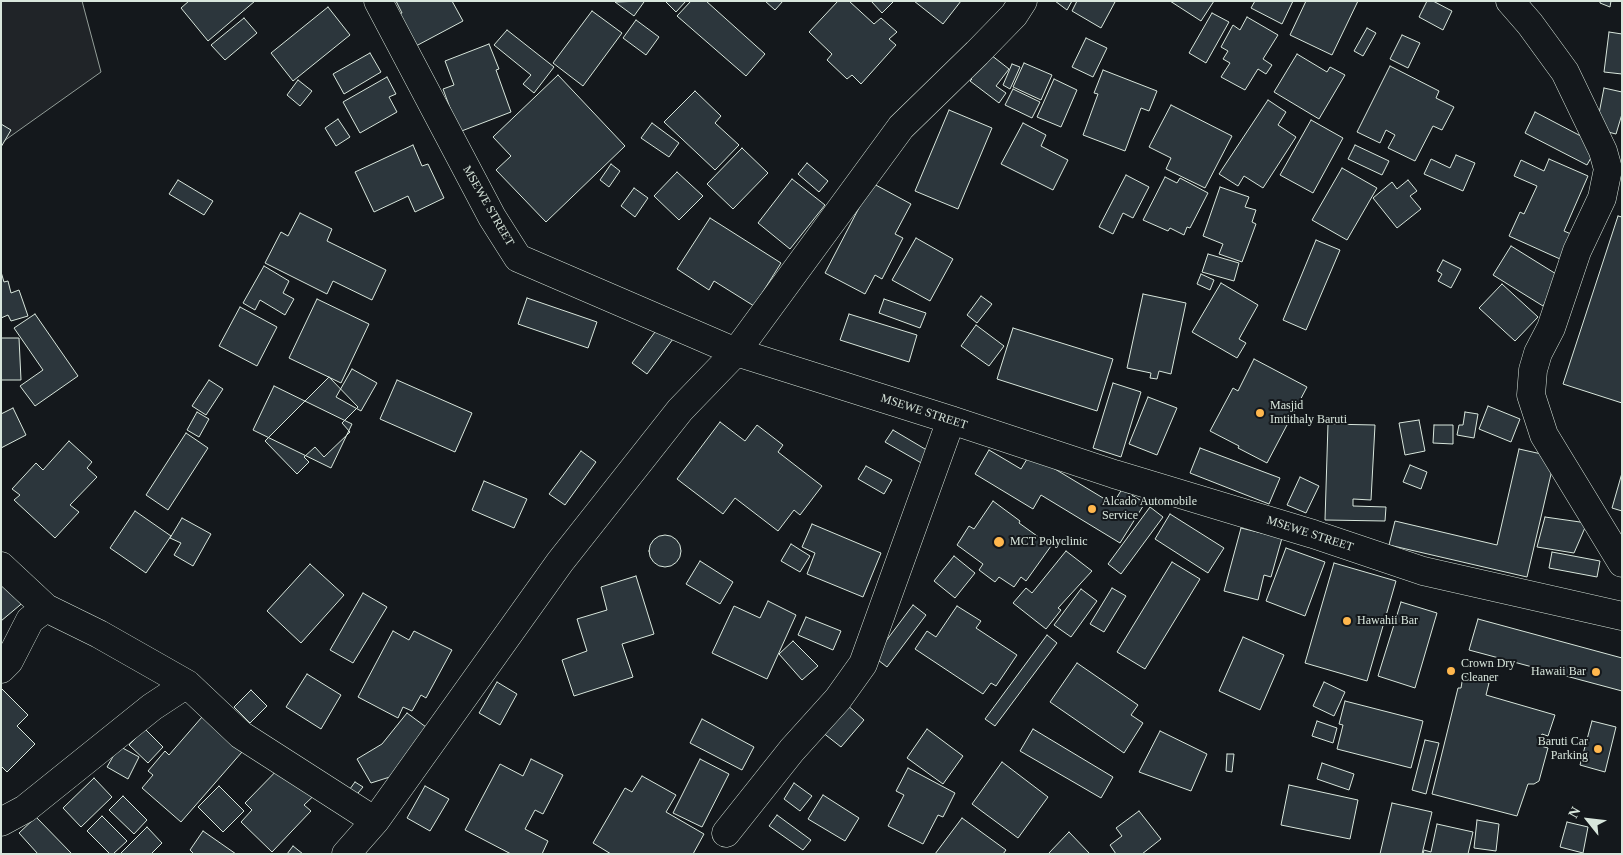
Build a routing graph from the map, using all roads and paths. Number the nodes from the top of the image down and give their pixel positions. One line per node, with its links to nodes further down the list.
1 (378, 1): 4 (street, MSEWE STREET)
2 (1023, 1): 4 (street)
3 (1510, 1): 6 (street)
4 (736, 352): 5 (street, MSEWE STREET); 12 (street)
5 (951, 420): 9 (street, MSEWE STREET); 14 (street)
6 (1622, 563)
7 (1, 566): 8 (street)
8 (46, 608): 10 (street); 11 (street)
9 (1622, 616)
10 (1, 669)
11 (187, 684): 12 (street); 13 (street)
12 (374, 821): 15 (street)
13 (1, 822)
14 (726, 833)
15 (346, 854)

